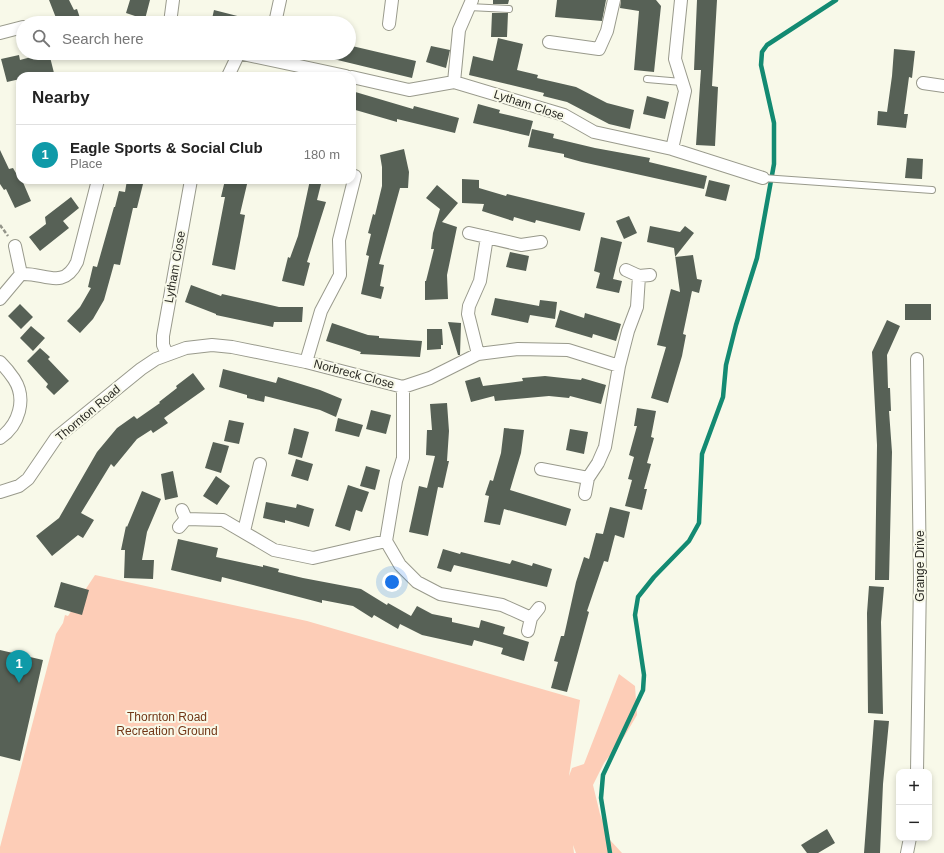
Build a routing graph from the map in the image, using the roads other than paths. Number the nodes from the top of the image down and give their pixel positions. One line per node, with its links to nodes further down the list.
1 (174, 0): 8 (street)
2 (280, 0): 9 (street)
3 (392, 0): 10 (street)
4 (614, 0): 13 (street)
5 (681, 0): 21 (street)
6 (470, 4): 7 (lane); 20 (street)
7 (510, 9)
8 (171, 16)
9 (277, 16)
10 (389, 24)
11 (16, 29): 12 (street)
12 (0, 33)
13 (549, 42)
14 (236, 60): 16 (street)
15 (283, 60): 17 (street)
16 (230, 72)
17 (330, 72)
18 (356, 78): 20 (street, Lytham Close)
19 (647, 79): 21 (lane)
20 (454, 82): 24 (street, Lytham Close)
21 (682, 82): 24 (street)
22 (924, 83): 23 (street)
23 (944, 86)
24 (672, 149): 25 (street, Lytham Close)
25 (763, 178): 29 (lane)
26 (97, 184): 35 (street)
27 (190, 184): 37 (street, Lytham Close)
28 (353, 184): 41 (street, Norbreck Close)
29 (932, 190)
30 (469, 233): 31 (street)
31 (487, 237): 32 (street); 38 (street)
32 (541, 242)
33 (15, 246): 35 (street)
34 (626, 270): 42 (street)
35 (21, 274): 36 (street)
36 (0, 299)
37 (167, 354): 41 (street, Norbreck Close); 48 (street, Thornton Road)
38 (478, 354): 42 (street, Norbreck Close); 43 (street, Norbreck Close)
39 (917, 359): 56 (street, Grange Drive)
40 (0, 362): 44 (street)
41 (306, 362): 43 (street, Norbreck Close)
42 (619, 366): 47 (street)
43 (403, 387): 52 (street, Norbreck Close)
44 (0, 438)
45 (260, 464): 51 (street)
46 (541, 469): 47 (street)
47 (588, 478): 49 (street)
48 (0, 492)
49 (585, 494)
50 (182, 518): 51 (street)
51 (244, 531): 52 (street)
52 (386, 541): 54 (street)
53 (539, 608): 54 (street)
54 (531, 618): 55 (street)
55 (528, 630)
56 (917, 769)
57 (909, 841): 58 (street)
58 (907, 853)

